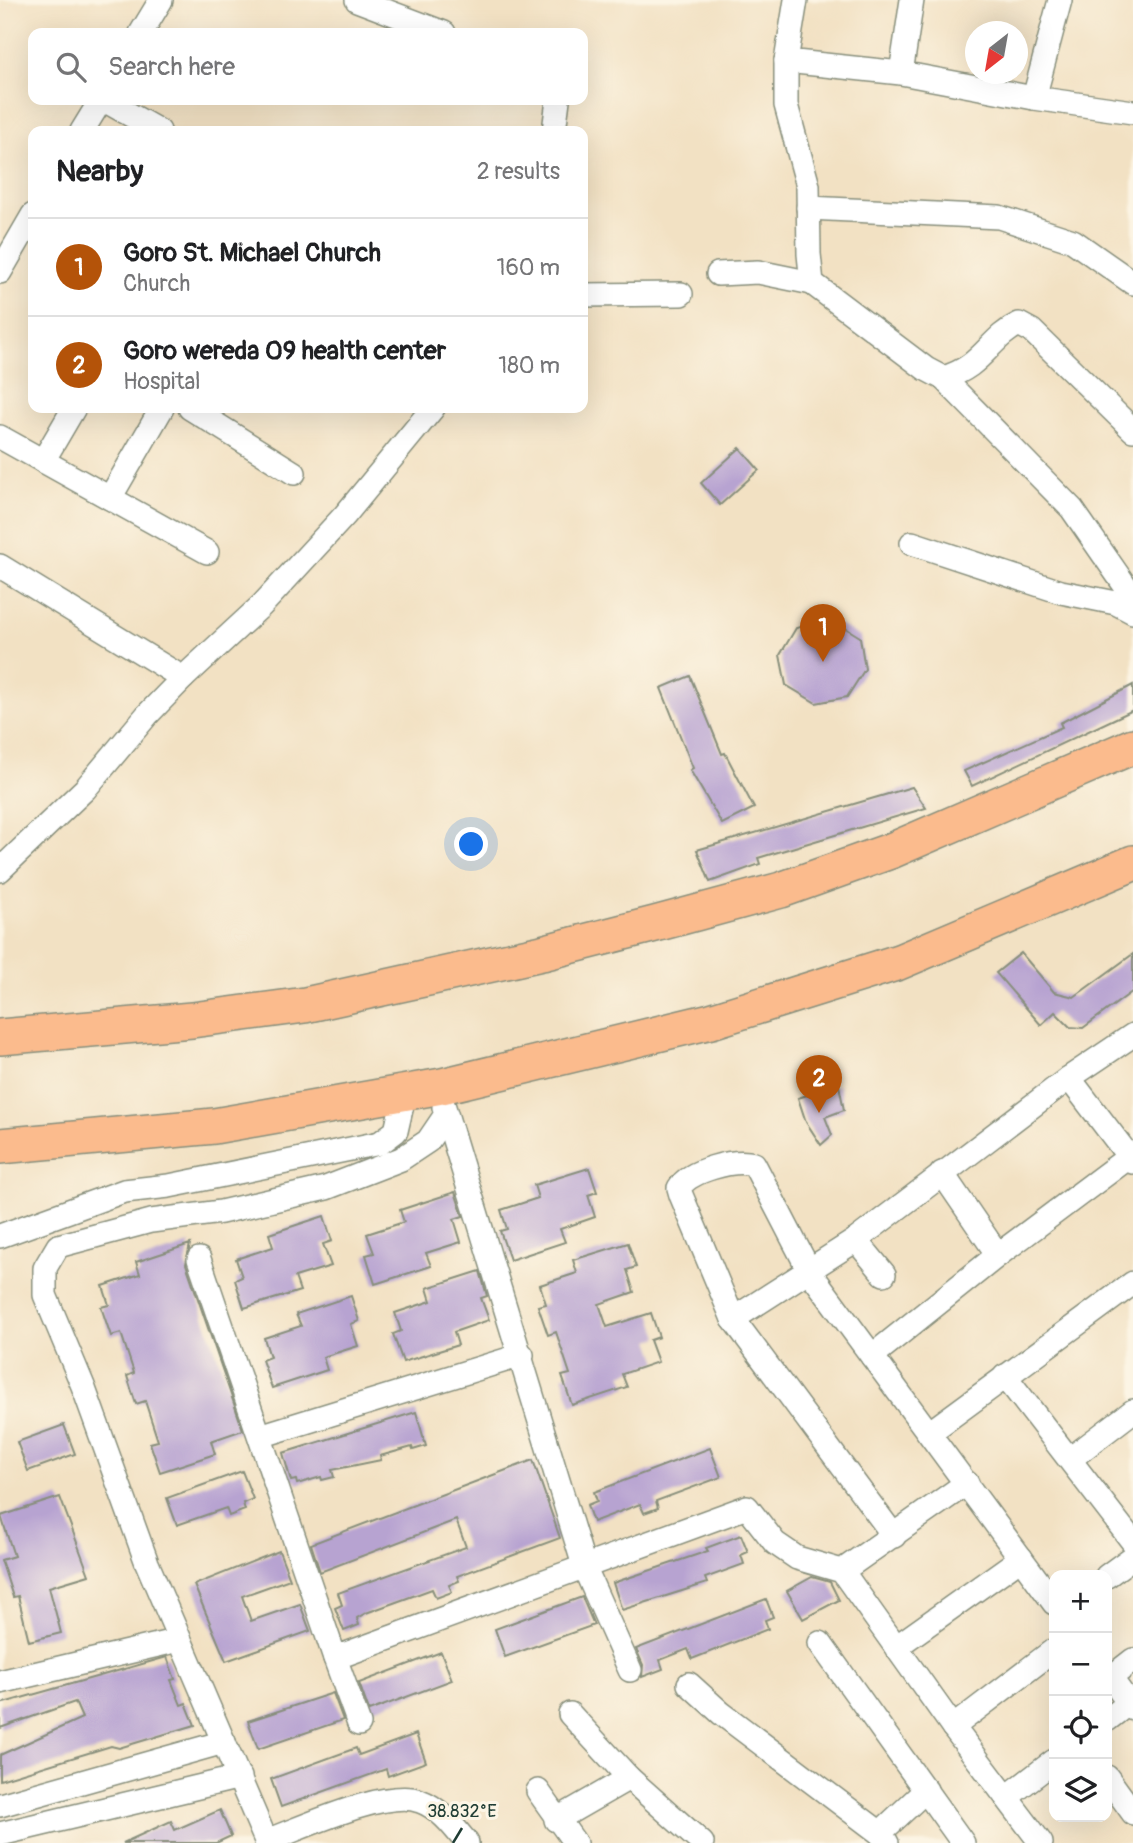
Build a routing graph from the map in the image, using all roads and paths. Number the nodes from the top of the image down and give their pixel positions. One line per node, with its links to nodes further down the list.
1 (162, 0): 6 (street)
2 (357, 0): 7 (street)
3 (796, 0): 8 (street)
4 (912, 0): 9 (street)
5 (1060, 0): 10 (street)
6 (144, 28)
7 (431, 28)
8 (786, 61): 9 (street); 18 (street)
9 (901, 73): 10 (street)
10 (1034, 98): 14 (street)
11 (99, 105): 15 (street)
12 (111, 105): 16 (street)
13 (557, 105): 17 (street)
14 (1133, 112)
15 (85, 126)
16 (150, 126)
17 (555, 126)
18 (808, 208): 22 (street); 23 (street)
19 (28, 224): 20 (street)
20 (0, 272)
21 (718, 274): 22 (street)
22 (812, 283): 26 (street)
23 (1133, 283)
24 (681, 294): 25 (street)
25 (588, 295)
26 (943, 377): 31 (street); 39 (street)
27 (71, 413): 33 (street)
28 (159, 413): 35 (street)
29 (198, 413): 34 (street)
30 (424, 413): 41 (street)
31 (1133, 430)
32 (0, 437): 33 (street)
33 (43, 461): 35 (street)
34 (294, 472)
35 (110, 498): 37 (street)
36 (912, 543): 40 (street)
37 (207, 552)
38 (0, 566): 41 (street)
39 (1133, 597)
40 (1133, 612)
41 (183, 678): 44 (street)
42 (1133, 746): 46 (highway)
43 (1133, 863): 49 (highway)
44 (0, 870)
45 (1133, 1035): 47 (street)
46 (0, 1037)
47 (1069, 1078): 51 (street); 52 (street)
48 (405, 1093): 49 (highway); 50 (highway); 53 (street)
49 (443, 1101): 61 (street); 77 (street)
50 (0, 1146)
51 (1132, 1158): 55 (street)
52 (942, 1173): 54 (street); 55 (street)
53 (0, 1236)
54 (856, 1240): 57 (street); 58 (street)
55 (998, 1255): 62 (street)
56 (200, 1259): 66 (street)
57 (810, 1272): 60 (street); 60 (street); 62 (street)
58 (884, 1274)
59 (1133, 1283): 63 (street)
60 (733, 1319): 69 (street)
61 (522, 1355): 66 (street); 73 (street)
62 (872, 1356): 65 (street)
63 (1005, 1376): 65 (street); 67 (street)
64 (1133, 1411): 67 (street)
65 (929, 1433): 68 (street)
66 (260, 1436): 81 (street)
67 (1070, 1459): 70 (street)
68 (967, 1483): 69 (street); 72 (street)
69 (894, 1536): 74 (street)
70 (1133, 1542)
71 (1133, 1557): 75 (street)
72 (1021, 1558): 76 (street); 79 (street)
73 (585, 1569): 74 (street); 81 (street); 83 (street)
74 (842, 1571): 79 (street)
75 (1112, 1572)
76 (1049, 1596)
77 (179, 1640): 85 (street); 93 (street)
78 (820, 1643): 98 (street)
79 (896, 1647): 92 (street)
80 (1049, 1654): 92 (street)
81 (335, 1658): 91 (street)
82 (1133, 1660): 84 (street)
83 (630, 1670)
84 (1112, 1673)
85 (6, 1677)
86 (1112, 1681): 88 (street)
87 (689, 1684): 105 (street)
88 (1131, 1706): 90 (street)
89 (570, 1714): 96 (street)
90 (1112, 1717)
91 (359, 1724)
92 (953, 1727): 100 (street)
93 (224, 1742): 95 (street); 101 (street)
94 (1049, 1764): 100 (street)
95 (240, 1777): 104 (street); 106 (street)
96 (629, 1778): 103 (street); 109 (street)
97 (1112, 1784): 102 (street)
98 (926, 1790): 105 (street); 110 (street)
99 (538, 1791): 103 (street)
100 (1007, 1797): 111 (street)
101 (0, 1805)
102 (1133, 1813)
103 (556, 1821): 108 (street)
104 (0, 1834)
105 (884, 1838)
106 (267, 1842): 107 (street)
107 (467, 1843)
108 (575, 1843)
109 (702, 1843)
110 (963, 1843)
111 (1041, 1843)

